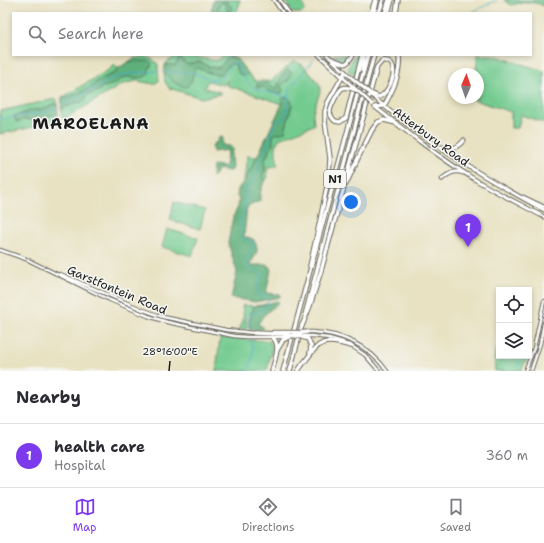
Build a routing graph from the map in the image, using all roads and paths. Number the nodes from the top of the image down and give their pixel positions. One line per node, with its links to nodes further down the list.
1 (274, 0): 8 (main road)
2 (280, 0): 9 (main road)
3 (376, 0): 10 (highway); 11 (highway)
4 (383, 0): 12 (highway)
5 (389, 0): 13 (highway)
6 (392, 0): 14 (highway)
7 (398, 0): 15 (highway)
8 (282, 12)
9 (288, 12)
10 (371, 12)
11 (374, 12)
12 (380, 12)
13 (385, 12)
14 (388, 12)
15 (396, 12)
16 (320, 56): 25 (main road, Atterbury Road)
17 (352, 56): 23 (highway)
18 (363, 56): 26 (highway)
19 (363, 56): 27 (highway, bridge)
20 (368, 56): 26 (highway, N1)
21 (374, 56): 48 (highway, N1)
22 (399, 56): 34 (highway)
23 (329, 57): 24 (main road)
24 (346, 72): 25 (highway); 31 (main road, bridge)
25 (342, 77): 30 (main road, Atterbury Road, bridge); 45 (highway)
26 (362, 79): 45 (highway, N1)
27 (354, 89)
28 (354, 89): 29 (highway, bridge)
29 (354, 89)
30 (356, 90): 33 (main road, Atterbury Road, bridge)
31 (370, 93): 32 (highway)
32 (376, 97): 34 (main road, Atterbury Road); 40 (highway)
33 (374, 106): 34 (highway); 35 (main road, Atterbury Road)
34 (384, 106): 37 (main road, Atterbury Road)
35 (396, 123): 38 (main road, Atterbury Road); 40 (highway)
36 (464, 140): 37 (main road)
37 (439, 147): 41 (main road, Atterbury Road)
38 (465, 173): 39 (main road); 42 (main road, Atterbury Road)
39 (442, 179)
40 (342, 194): 48 (highway)
41 (544, 209)
42 (544, 217)
43 (0, 250): 44 (main road, Garstfontein Road)
44 (52, 271): 50 (main road, Garstfontein Road); 55 (main road, Garstfontein Road)
45 (308, 279): 61 (highway, N1)
46 (544, 301): 66 (main road)
47 (544, 323): 67 (main road)
48 (302, 326): 62 (highway, N1)
49 (309, 332): 51 (highway, bridge); 52 (main road, Garstfontein Road, bridge); 65 (main road, Garstfontein Road)
50 (254, 333): 52 (highway)
51 (293, 335): 52 (highway, bridge); 53 (highway, bridge); 54 (highway, bridge)
52 (283, 336): 53 (highway, bridge); 55 (main road, Garstfontein Road); 58 (highway)
53 (289, 336): 54 (main road, bridge)
54 (302, 336): 56 (highway, bridge)
55 (272, 337): 58 (highway)
56 (310, 338): 57 (main road); 59 (highway)
57 (351, 346): 59 (highway); 64 (main road)
58 (276, 351): 60 (highway)
59 (302, 365): 63 (highway)
60 (272, 371)
61 (283, 371)
62 (290, 371)
63 (298, 371)
64 (379, 371)
65 (387, 371)
66 (525, 371)
67 (531, 371)

